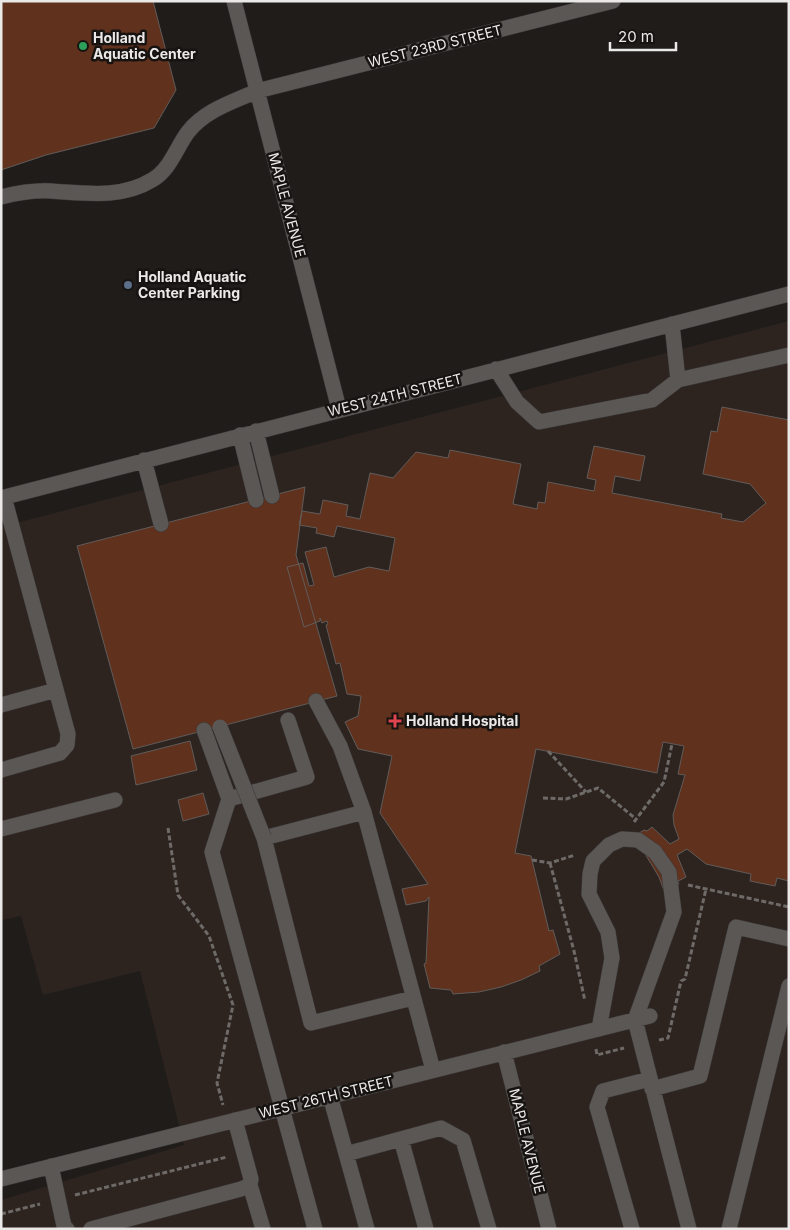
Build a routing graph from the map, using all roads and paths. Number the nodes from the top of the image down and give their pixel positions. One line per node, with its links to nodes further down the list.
1 (234, 1): 3 (street, MAPLE AVENUE)
2 (614, 1): 3 (street, WEST 23RD STREET)
3 (257, 91): 4 (street, WEST 23RD STREET); 10 (street, MAPLE AVENUE)
4 (1, 196)
5 (789, 294): 6 (street, WEST 24TH STREET)
6 (672, 324): 8 (street, WEST 24TH STREET); 9 (street)
7 (789, 355): 9 (street)
8 (496, 369): 9 (street); 10 (street, WEST 24TH STREET)
9 (678, 380)
10 (340, 409): 11 (street, WEST 24TH STREET)
11 (256, 431): 12 (street, WEST 24TH STREET); 14 (street)
12 (240, 435): 13 (street, WEST 24TH STREET); 16 (street)
13 (144, 460): 15 (street, WEST 24TH STREET); 17 (street)
14 (272, 496)
15 (2, 497): 18 (street)
16 (256, 500)
17 (161, 524)
18 (56, 690): 20 (street); 26 (street)
19 (316, 701): 31 (street)
20 (1, 705)
21 (288, 720): 29 (street)
22 (220, 727): 35 (street, bridge)
23 (204, 730): 29 (street)
24 (672, 744): 32 (path)
25 (548, 751): 27 (path)
26 (1, 770)
27 (586, 792): 28 (path); 32 (path)
28 (544, 798)
29 (229, 799): 51 (street)
30 (114, 800): 34 (street)
31 (364, 812): 35 (street); 43 (street)
32 (636, 818): 36 (path)
33 (168, 828): 52 (path)
34 (1, 829)
35 (264, 838): 43 (street)
36 (624, 839): 39 (street); 46 (street)
37 (532, 860): 38 (path)
38 (550, 863)
39 (670, 880): 40 (path); 45 (street)
40 (789, 908)
41 (789, 939): 49 (street)
42 (789, 986): 71 (street)
43 (413, 998): 48 (street)
44 (650, 1016): 45 (street, WEST 26TH STREET)
45 (635, 1020): 46 (street, WEST 26TH STREET); 49 (street)
46 (599, 1029): 47 (street, WEST 26TH STREET)
47 (504, 1052): 48 (street, WEST 26TH STREET); 68 (street, MAPLE AVENUE)
48 (432, 1070): 50 (street, WEST 26TH STREET)
49 (651, 1084): 69 (street); 70 (street)
50 (330, 1096): 51 (street, WEST 26TH STREET); 54 (street)
51 (283, 1108): 52 (street, WEST 26TH STREET); 64 (street)
52 (231, 1121): 56 (street, WEST 26TH STREET); 58 (street)
53 (401, 1139): 54 (street); 66 (street); 67 (street)
54 (346, 1154): 65 (street)
55 (231, 1156): 59 (path)
56 (50, 1166): 57 (street, WEST 26TH STREET); 59 (street)
57 (1, 1179)
58 (250, 1186): 62 (street); 63 (street)
59 (58, 1200): 60 (path); 61 (street)
60 (1, 1214)
61 (67, 1229)
62 (91, 1229)
63 (263, 1229)
64 (315, 1229)
65 (367, 1229)
66 (426, 1229)
67 (489, 1229)
68 (549, 1229)
69 (632, 1229)
70 (688, 1229)
71 (729, 1229)

